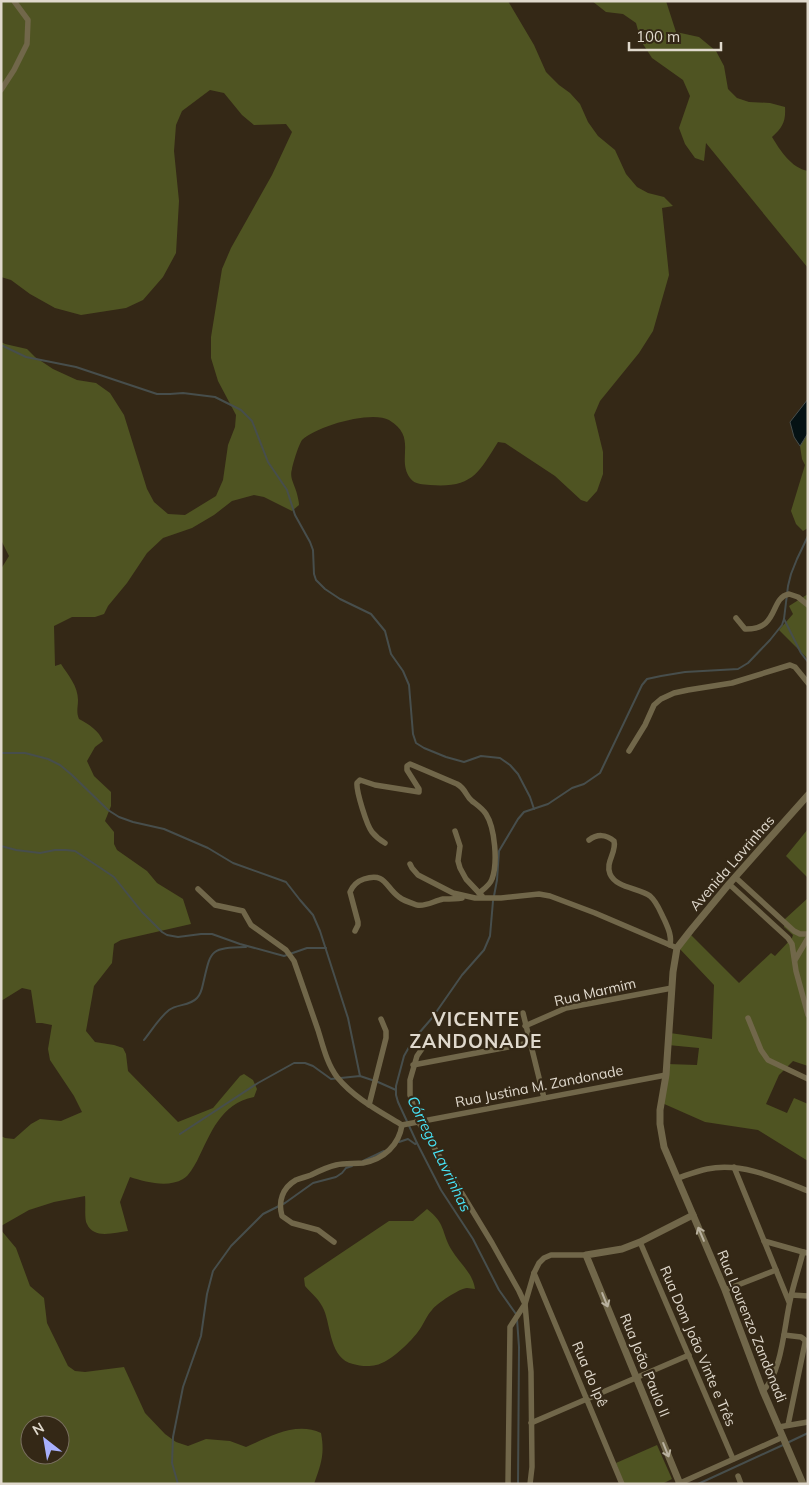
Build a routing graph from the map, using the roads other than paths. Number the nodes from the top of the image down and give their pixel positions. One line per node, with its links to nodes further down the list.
1 (14, 1): 2 (street)
2 (1, 90)
3 (808, 605): 4 (street)
4 (736, 618)
5 (808, 682): 6 (street)
6 (629, 751)
7 (808, 795): 12 (street, Avenida Lavrinhas)
8 (455, 831): 15 (street)
9 (589, 840): 20 (street)
10 (385, 843): 15 (street)
11 (410, 864): 16 (street)
12 (735, 877): 13 (street, Avenida Lavrinhas); 19 (street)
13 (729, 884): 20 (street, Avenida Lavrinhas); 21 (street)
14 (198, 889): 34 (street)
15 (479, 893): 17 (street)
16 (466, 897): 17 (street); 18 (street)
17 (485, 899): 20 (street)
18 (355, 931)
19 (808, 936): 21 (street)
20 (674, 947): 22 (street, Rua Lourenzo Zandonadi)
21 (795, 960): 24 (street)
22 (672, 988): 27 (street, Rua Marmim); 31 (street, Rua Lourenzo Zandonadi)
23 (523, 1014): 27 (street)
24 (808, 1015)
25 (748, 1018): 32 (street)
26 (381, 1019): 34 (street)
27 (525, 1026): 29 (street)
28 (426, 1043): 30 (street)
29 (529, 1043): 30 (street); 33 (street)
30 (413, 1065): 35 (street)
31 (666, 1075): 33 (street, Rua Justina M. Zandonade); 38 (street, Rua Lourenzo Zandonadi)
32 (808, 1078)
33 (544, 1098): 35 (street, Rua Justina M. Zandonade)
34 (368, 1105): 36 (street)
35 (414, 1122): 36 (street, Rua Justina M. Zandonade); 52 (street)
36 (403, 1124): 42 (street)
37 (734, 1167): 38 (street); 39 (street); 41 (street)
38 (678, 1178): 40 (street, Rua Lourenzo Zandonadi)
39 (808, 1192)
40 (693, 1215): 43 (street); 48 (street, Rua Lourenzo Zandonadi, one-way to 40)
41 (764, 1241): 44 (street); 46 (street)
42 (334, 1242)
43 (640, 1242): 45 (street); 54 (street, Rua Dom João Vinte e Três)
44 (806, 1253): 49 (street)
45 (586, 1255): 47 (street); 55 (street, Rua João Paulo II, one-way to 55)
46 (776, 1270): 48 (street); 51 (street)
47 (534, 1273): 52 (street); 57 (street, Rua do Ipê)
48 (725, 1290): 56 (street, Rua Lourenzo Zandonadi)
49 (791, 1295): 50 (street); 51 (street)
50 (808, 1296)
51 (789, 1302): 53 (street)
52 (525, 1304): 59 (street); 65 (street)
53 (784, 1335): 56 (street); 60 (street)
54 (689, 1356): 55 (street); 63 (street, Rua Dom João Vinte e Três)
55 (637, 1378): 57 (street); 68 (street, Rua João Paulo II, one-way to 68)
56 (764, 1391): 61 (street, Rua Lourenzo Zandonadi)
57 (588, 1400): 59 (street); 67 (street, Rua do Ipê)
58 (808, 1422): 60 (street)
59 (531, 1423): 66 (street)
60 (788, 1426): 61 (street)
61 (779, 1427): 62 (street, Rua Lourenzo Zandonadi)
62 (784, 1439): 63 (street); 70 (street, Rua Lourenzo Zandonadi)
63 (733, 1459): 68 (street)
64 (738, 1476): 69 (street)
65 (508, 1484)
66 (530, 1484)
67 (622, 1484)
68 (679, 1484)
69 (741, 1484)
70 (803, 1484)

